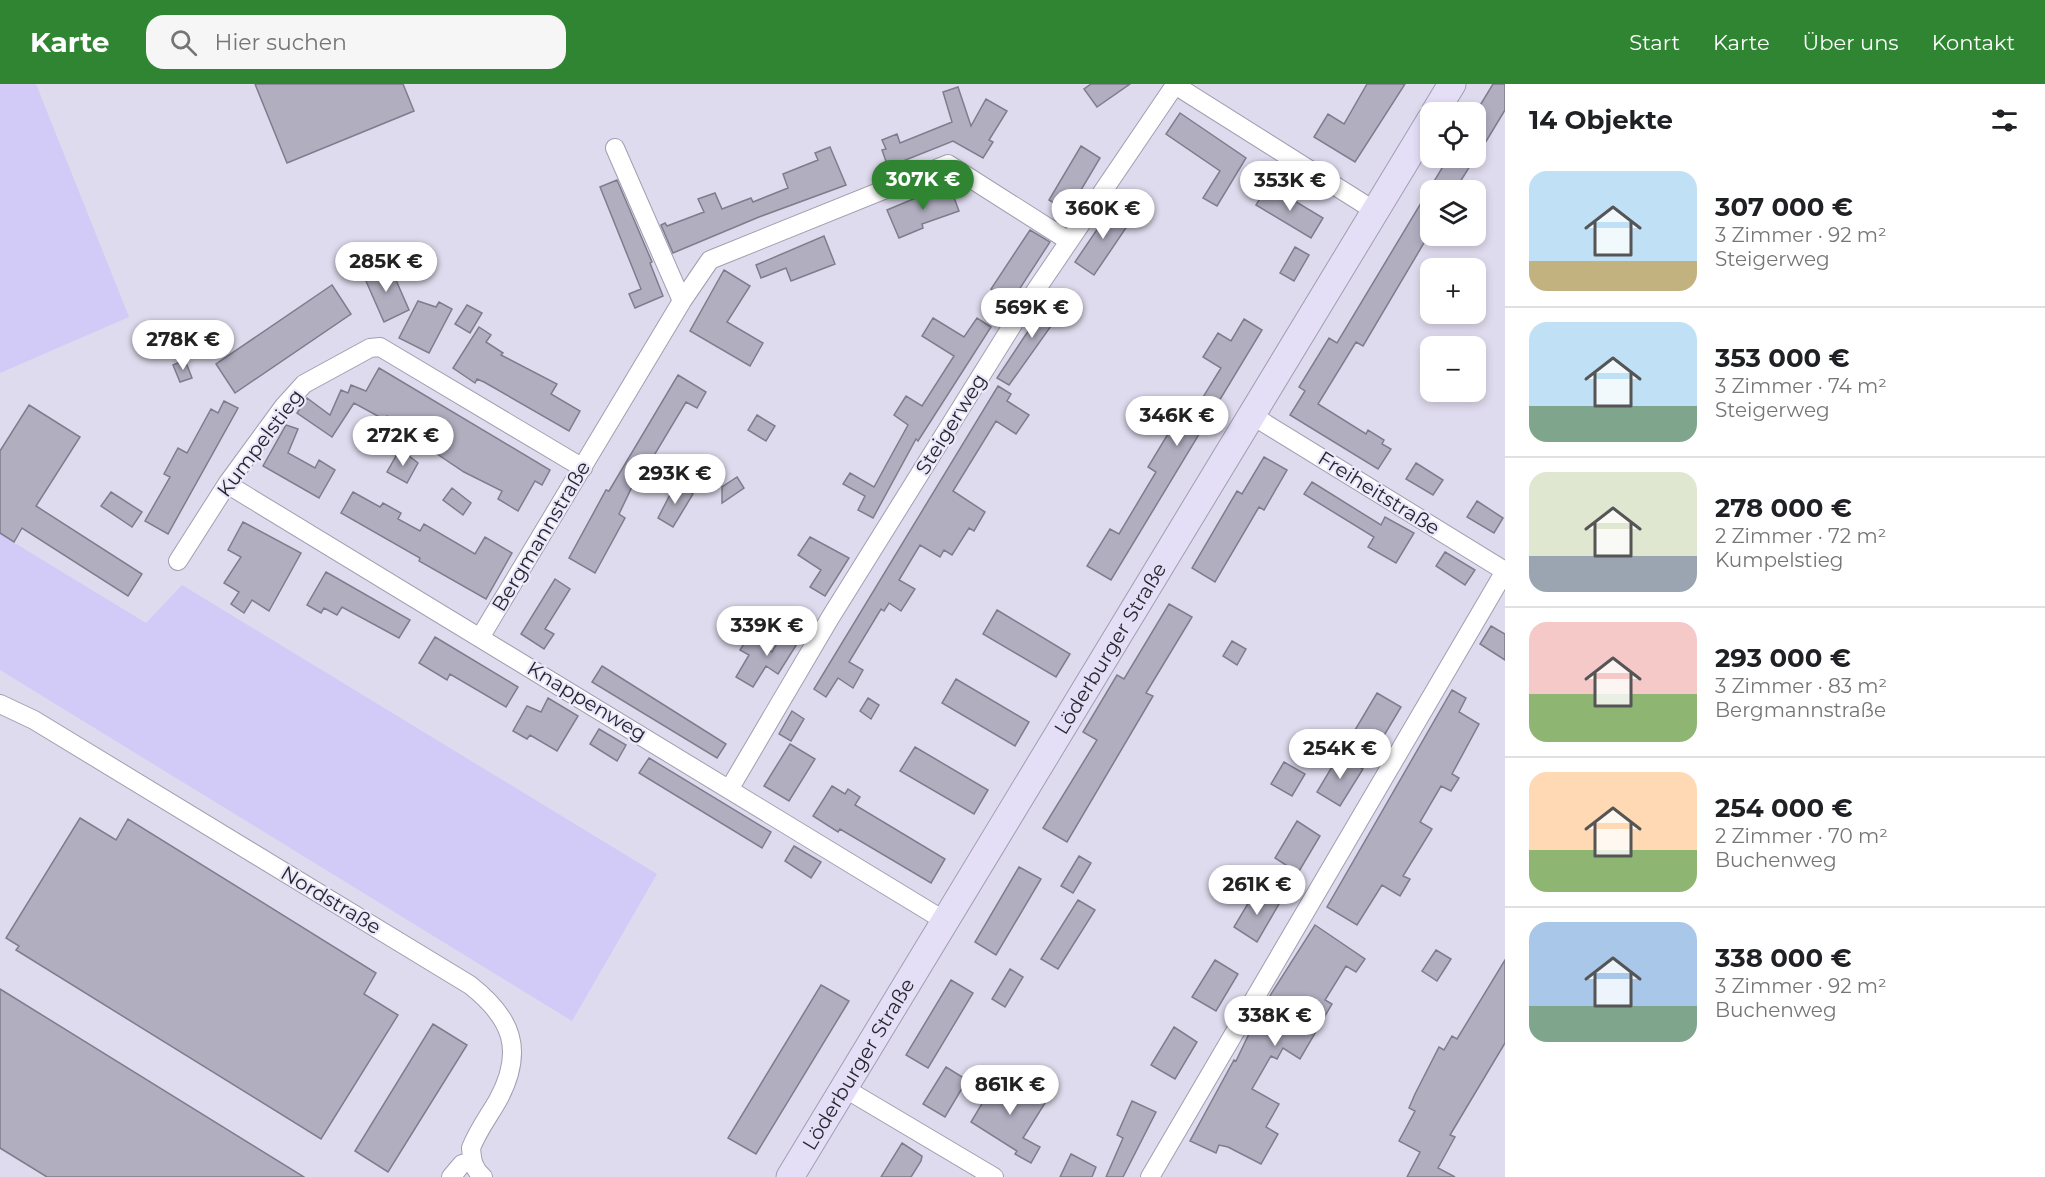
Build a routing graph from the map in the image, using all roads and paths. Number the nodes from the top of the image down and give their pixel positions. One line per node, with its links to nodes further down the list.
1 (1452, 84): 2 (street)
2 (1441, 102)
3 (1420, 137): 5 (street, Löderburger Straße)
4 (615, 148): 7 (street)
5 (1376, 211): 6 (street, Steigerweg); 8 (street, Löderburger Straße)
6 (1069, 241): 7 (street, Bergmannstraße); 15 (street, Steigerweg)
7 (682, 301): 9 (street, Bergmannstraße)
8 (1253, 416): 12 (street, Freiheitstraße); 16 (street, Löderburger Straße)
9 (583, 468): 10 (street, Kumpelstieg); 13 (street, Bergmannstraße)
10 (227, 484): 11 (street, Kumpelstieg); 13 (street, Knappenweg)
11 (178, 561)
12 (1505, 571): 23 (street)
13 (481, 636): 15 (street, Knappenweg)
14 (0, 704): 18 (street, Nordstraße)
15 (730, 788): 16 (street, Knappenweg)
16 (945, 921): 17 (street, Löderburger Straße)
17 (844, 1088): 21 (street, Löderburger Straße); 22 (street)
18 (472, 1161): 19 (street); 20 (street)
19 (451, 1177)
20 (483, 1177)
21 (790, 1177)
22 (994, 1177)
23 (1150, 1177)

